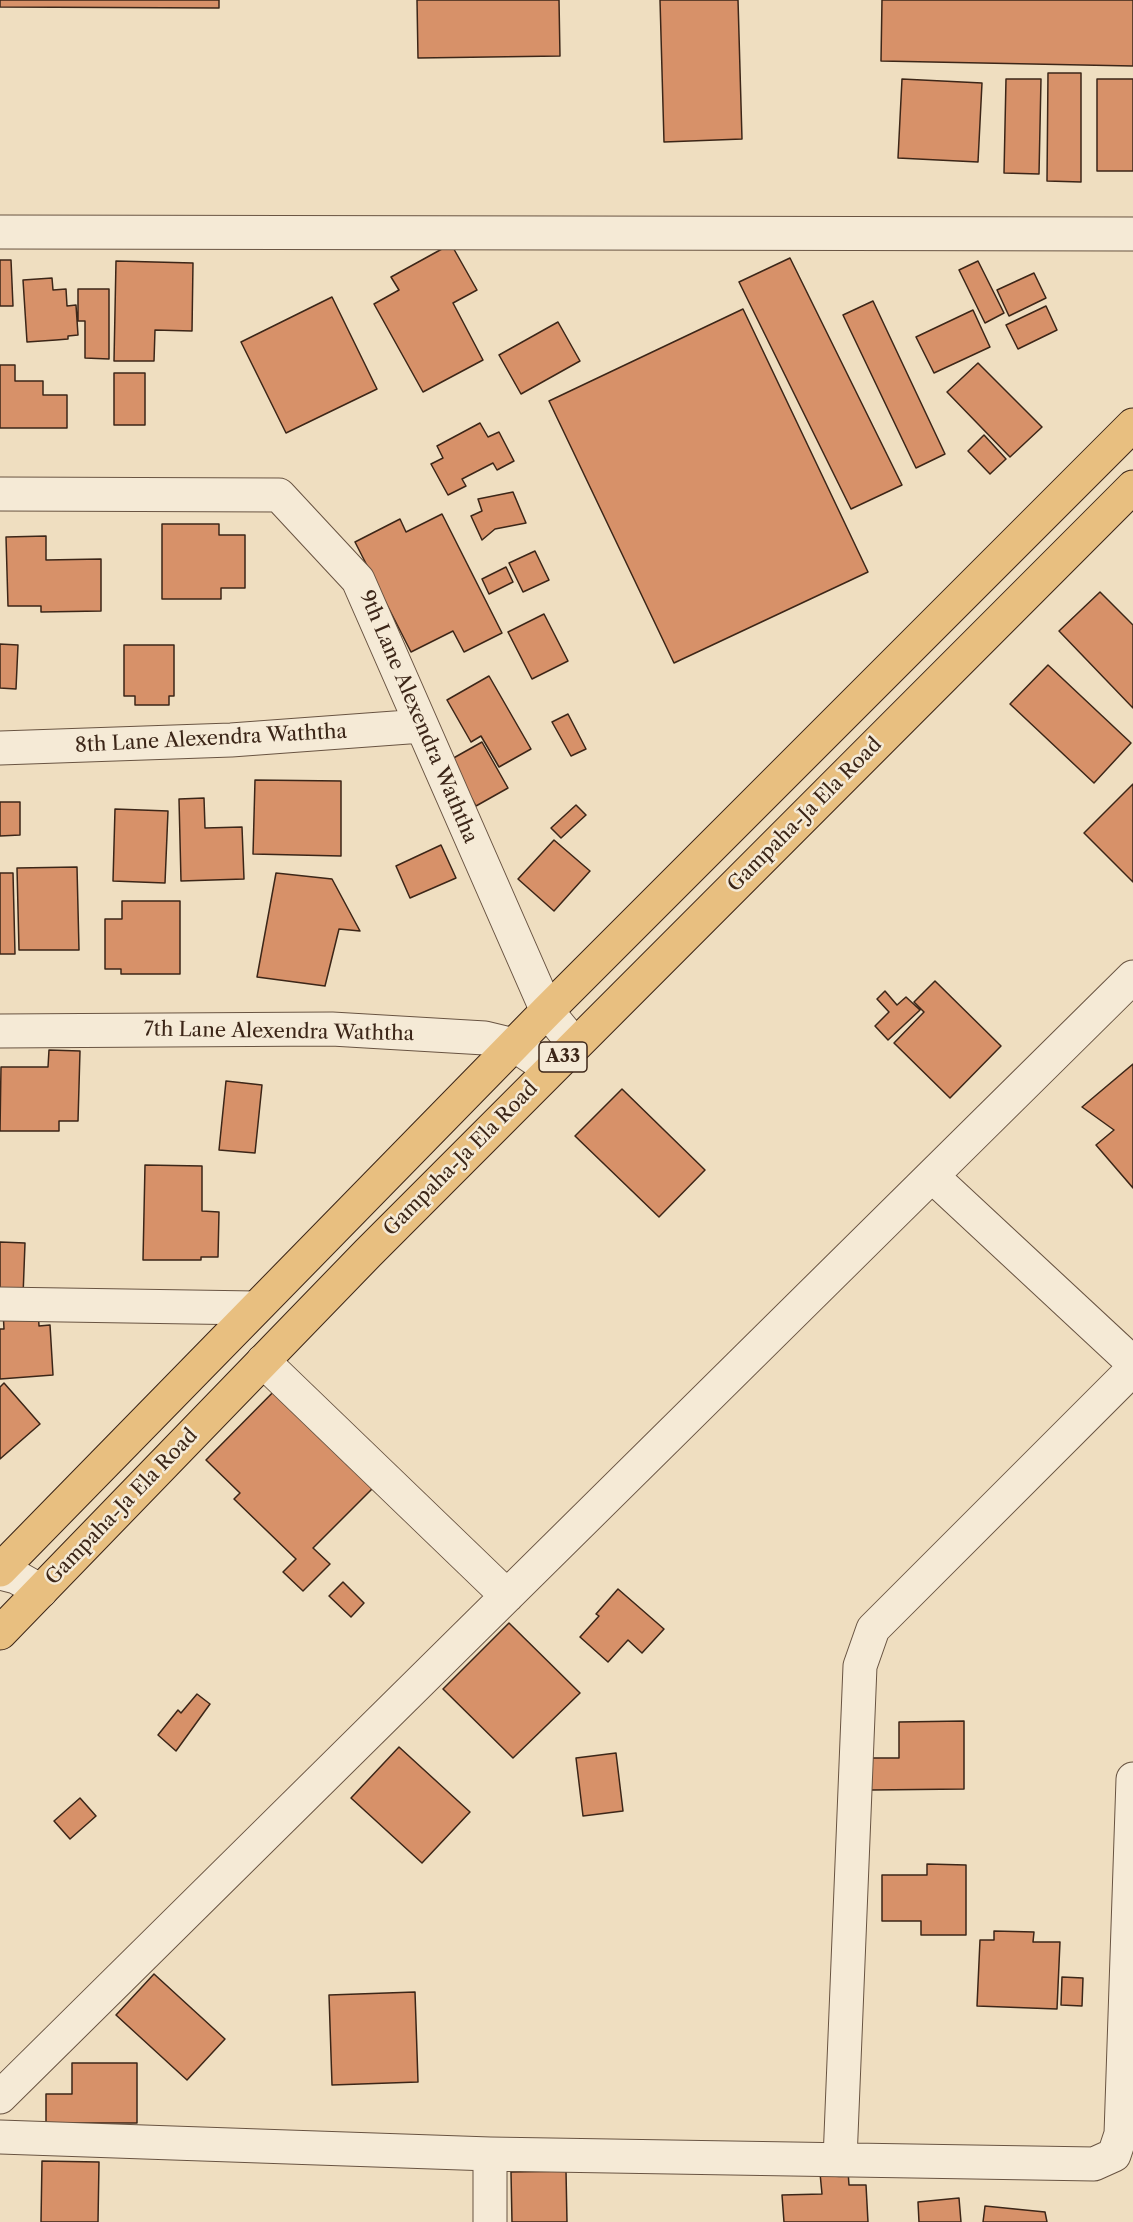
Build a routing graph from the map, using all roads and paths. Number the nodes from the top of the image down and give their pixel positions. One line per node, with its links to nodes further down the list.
1 (0, 232): 2 (street)
2 (1133, 234)
3 (1133, 425): 9 (highway, A33)
4 (1133, 488): 12 (highway, Gampaha-Ja Ela Road / A33)
5 (0, 494): 6 (street, 9th Lane Alexendra Waththa)
6 (422, 726): 7 (street, 8th Lane Alexendra Waththa); 9 (street, 9th Lane Alexendra Waththa)
7 (0, 748)
8 (1133, 977): 14 (street)
9 (547, 1011): 11 (highway, A33); 12 (street, 9th Lane Alexendra Waththa)
10 (0, 1031): 11 (street, 7th Lane Alexendra Waththa)
11 (514, 1045): 13 (street, 7th Lane Alexendra Waththa); 16 (highway, A33)
12 (575, 1045): 13 (highway, Gampaha-Ja Ela Road / A33)
13 (550, 1069): 17 (highway, Gampaha-Ja Ela Road / A33)
14 (932, 1176): 18 (street); 22 (street)
15 (0, 1304): 16 (street)
16 (255, 1308): 20 (highway, A33)
17 (263, 1361): 21 (highway, Gampaha-Ja Ela Road / A33); 22 (street)
18 (1133, 1363)
19 (1133, 1369): 28 (street)
20 (0, 1571): 21 (street)
21 (41, 1591): 23 (highway, Gampaha-Ja Ela Road / A33)
22 (507, 1596): 25 (street)
23 (0, 1633)
24 (1133, 1779): 28 (street)
25 (0, 2097)
26 (0, 2137): 27 (street)
27 (490, 2154): 28 (street); 29 (street)
28 (840, 2160)
29 (490, 2222)

